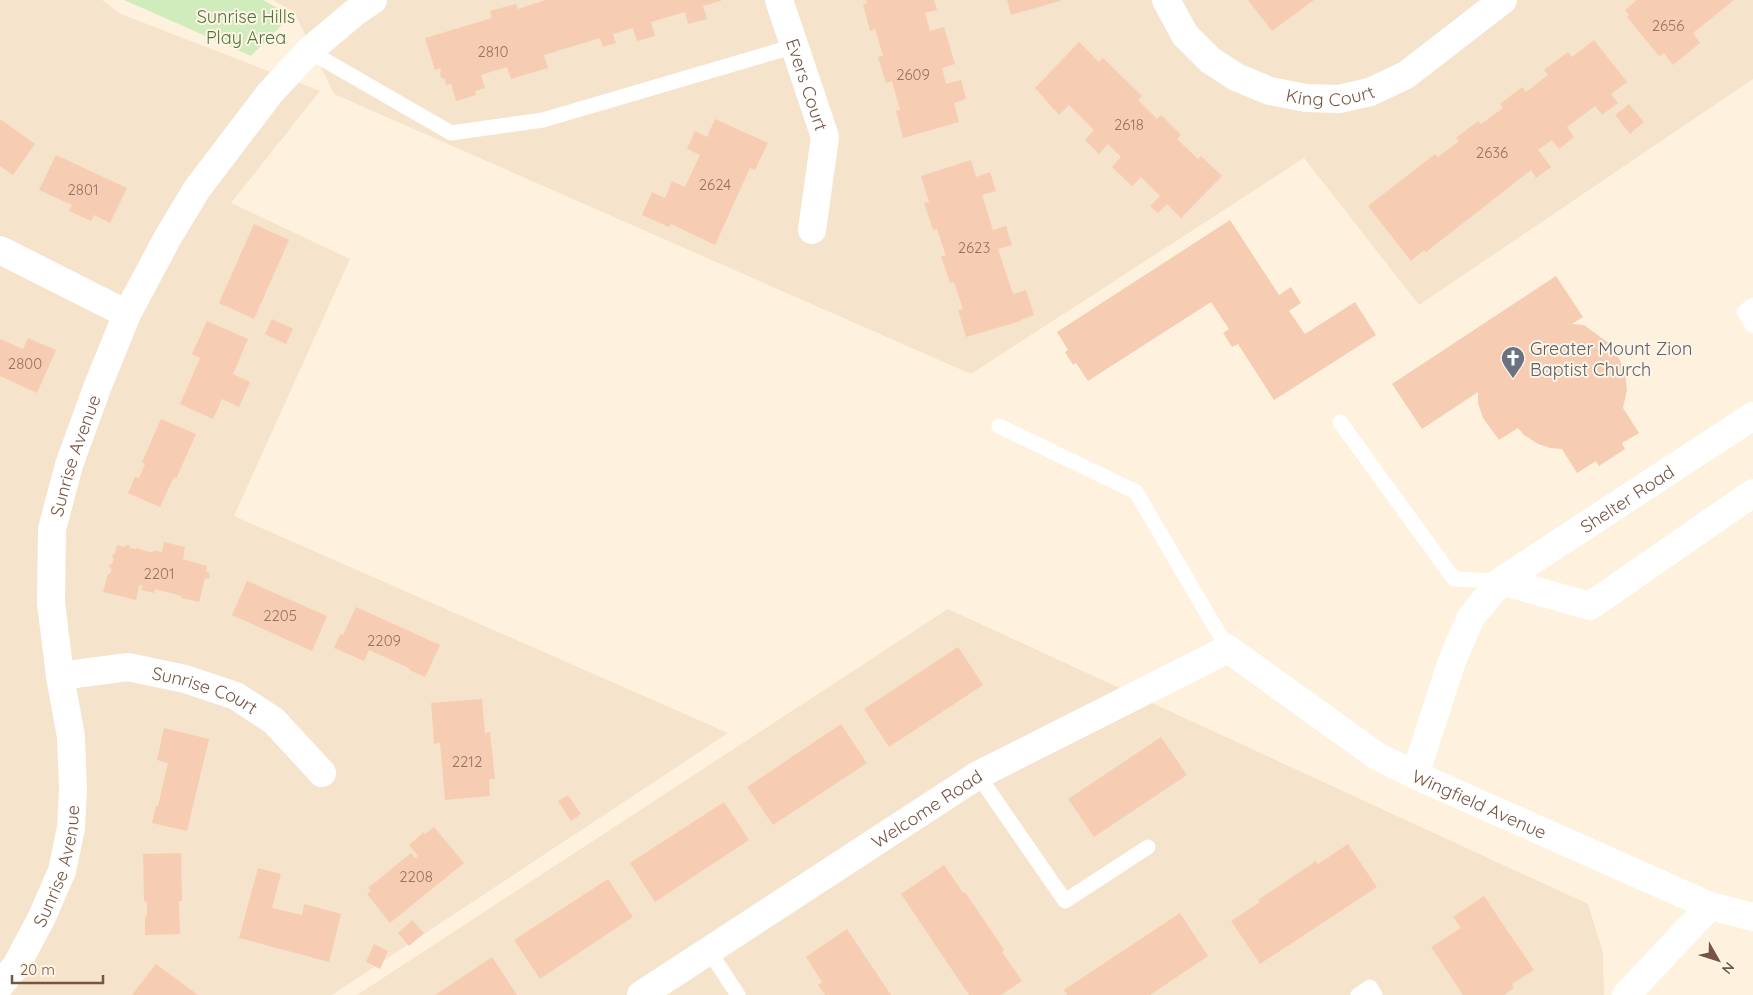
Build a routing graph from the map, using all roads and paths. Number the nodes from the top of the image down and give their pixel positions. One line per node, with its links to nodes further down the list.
1 (373, 0): 6 (street, Sunrise Avenue)
2 (779, 0): 5 (street, Evers Court)
3 (1166, 0): 4 (street, King Court)
4 (1503, 0)
5 (795, 46): 6 (lane); 7 (street, Evers Court)
6 (309, 51): 10 (street, Sunrise Avenue)
7 (812, 230)
8 (0, 250): 10 (street)
9 (1753, 306): 11 (lane)
10 (127, 314): 18 (street, Sunrise Avenue)
11 (1753, 326)
12 (1753, 416): 16 (street, Shelter Road)
13 (1340, 422): 16 (lane)
14 (999, 426): 17 (lane)
15 (1753, 493): 16 (street)
16 (1501, 581): 21 (street, Shelter Road)
17 (1228, 649): 20 (street, Welcome Road); 21 (street, Wingfield Avenue)
18 (60, 676): 19 (street, Sunrise Court); 26 (street, Sunrise Avenue)
19 (322, 773)
20 (978, 775): 22 (lane); 25 (street, Welcome Road)
21 (1415, 775): 23 (street, Wingfield Avenue)
22 (1148, 847)
23 (1710, 906): 24 (street, Wingfield Avenue); 31 (street)
24 (1753, 917)
25 (709, 951): 27 (street, Welcome Road); 28 (lane)
26 (0, 985)
27 (642, 995)
28 (738, 995)
29 (1358, 995): 30 (lane)
30 (1375, 995)
31 (1626, 995)

